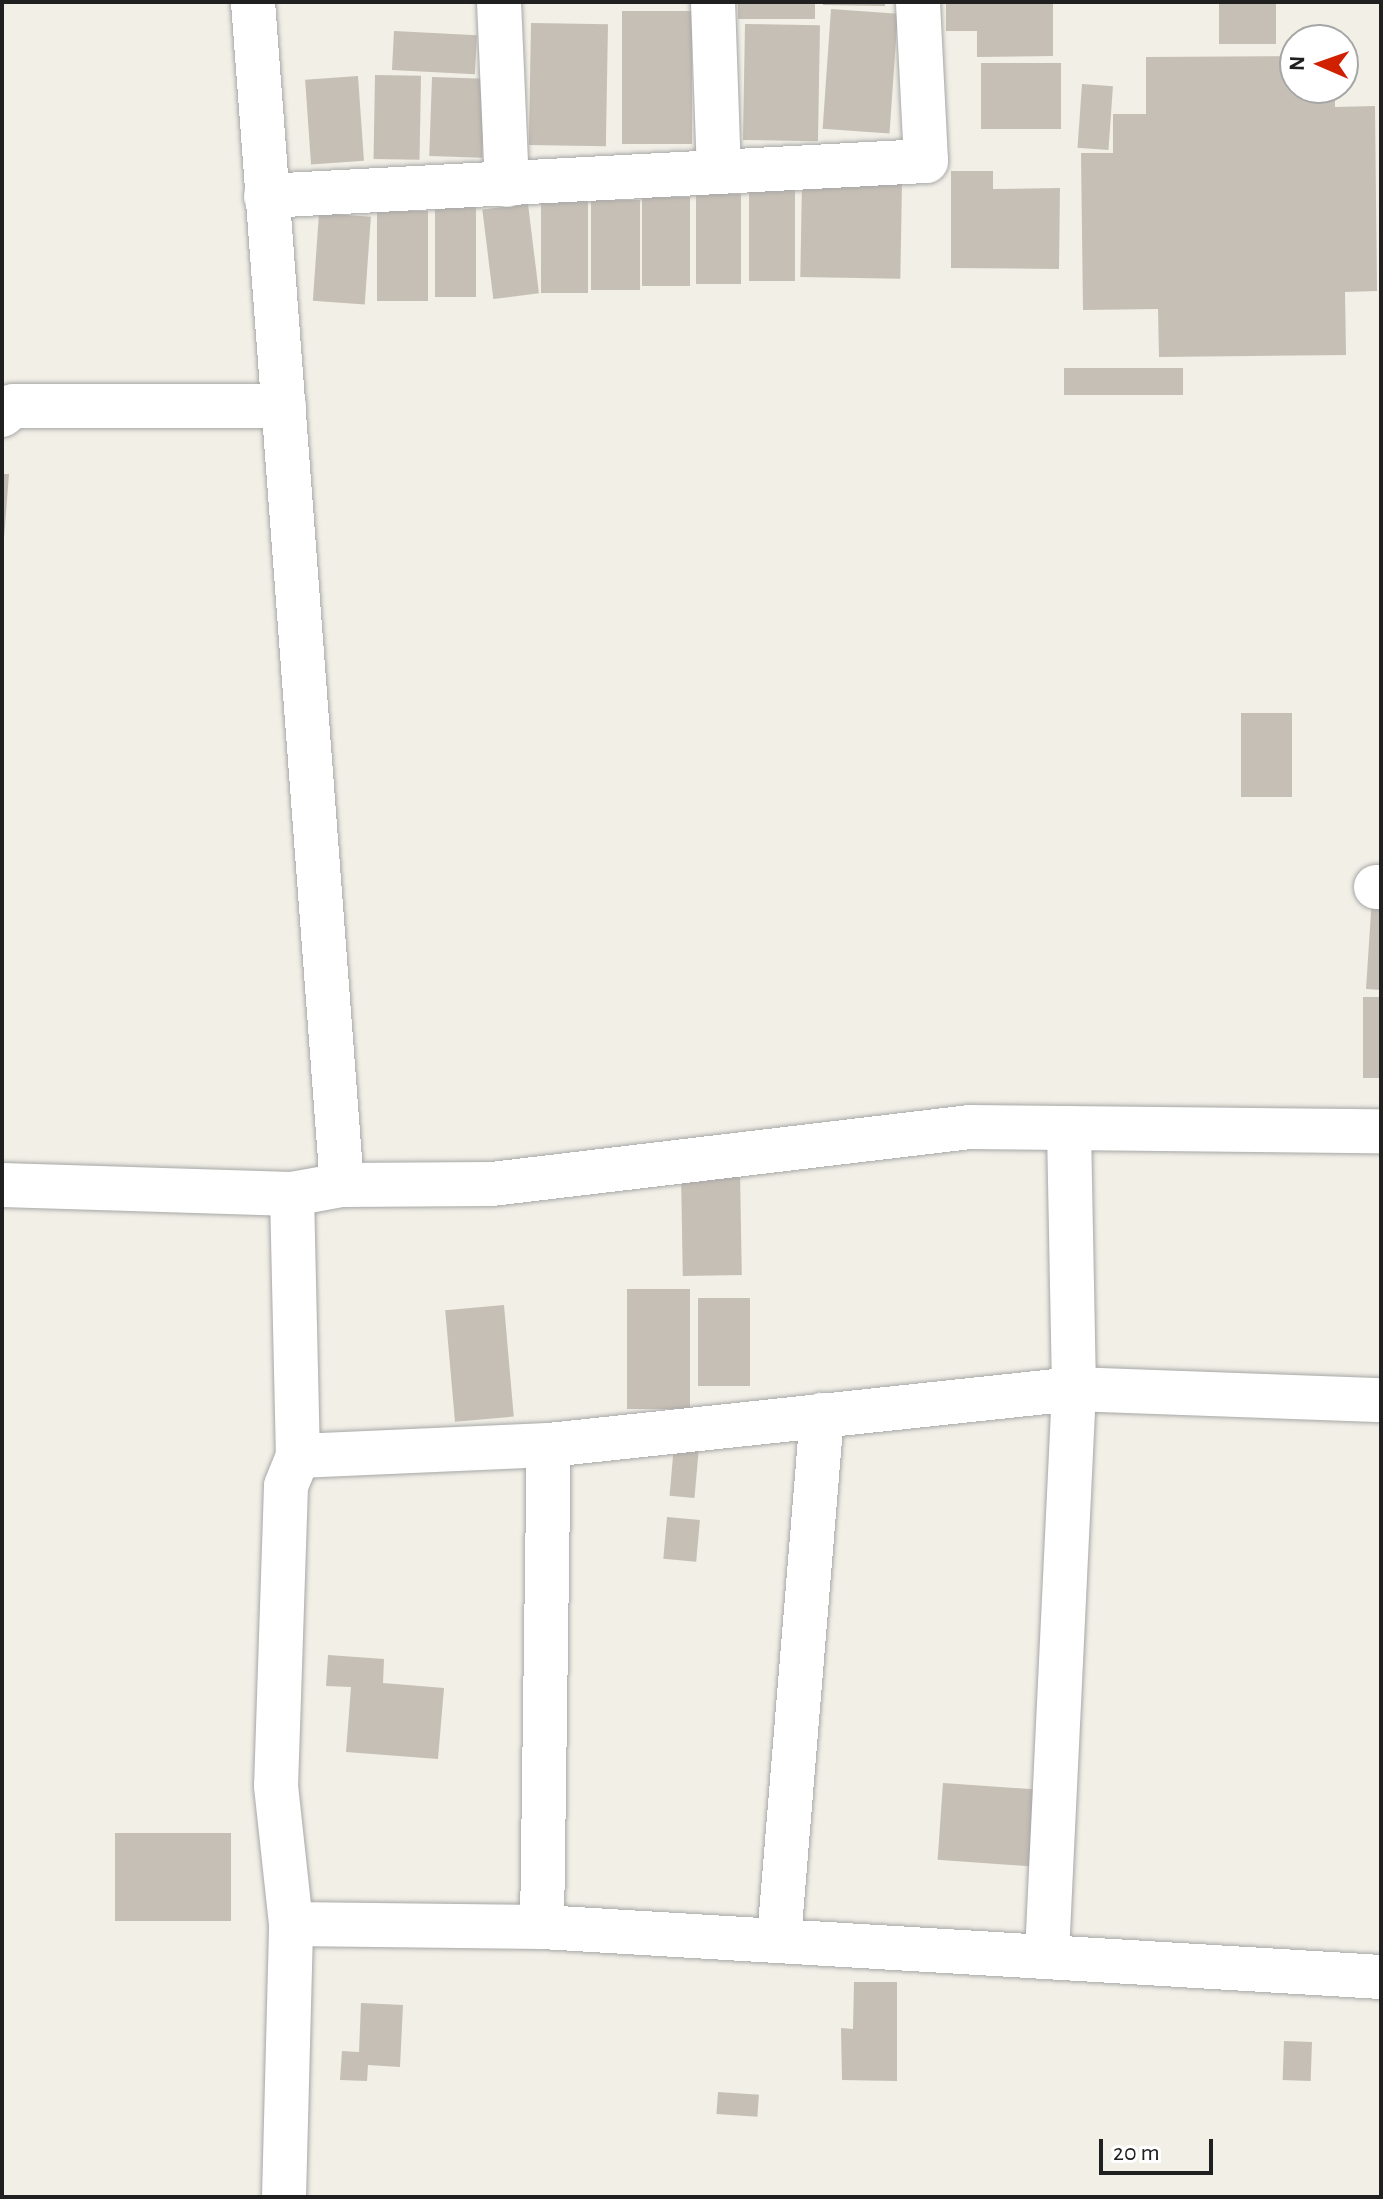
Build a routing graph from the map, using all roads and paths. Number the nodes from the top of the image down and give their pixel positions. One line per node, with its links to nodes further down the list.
1 (253, 2): 7 (street)
2 (499, 2): 6 (street)
3 (713, 2): 5 (street)
4 (918, 2): 5 (street)
5 (719, 170): 6 (street)
6 (507, 185): 7 (street)
7 (266, 196): 8 (street)
8 (284, 406): 9 (street); 13 (street)
9 (2, 415)
10 (1069, 1128): 11 (street); 13 (street); 15 (street)
11 (1381, 1131)
12 (2, 1185): 14 (street)
13 (342, 1185): 14 (street)
14 (292, 1194): 19 (street)
15 (1074, 1389): 16 (street); 17 (street); 23 (street)
16 (1381, 1400)
17 (822, 1415): 18 (street); 22 (street)
18 (549, 1445): 19 (street); 21 (street)
19 (298, 1456): 20 (street)
20 (291, 1924): 21 (street); 25 (street)
21 (542, 1927): 22 (street)
22 (779, 1939): 23 (street)
23 (1047, 1954): 24 (street)
24 (1381, 1977)
25 (284, 2197)

